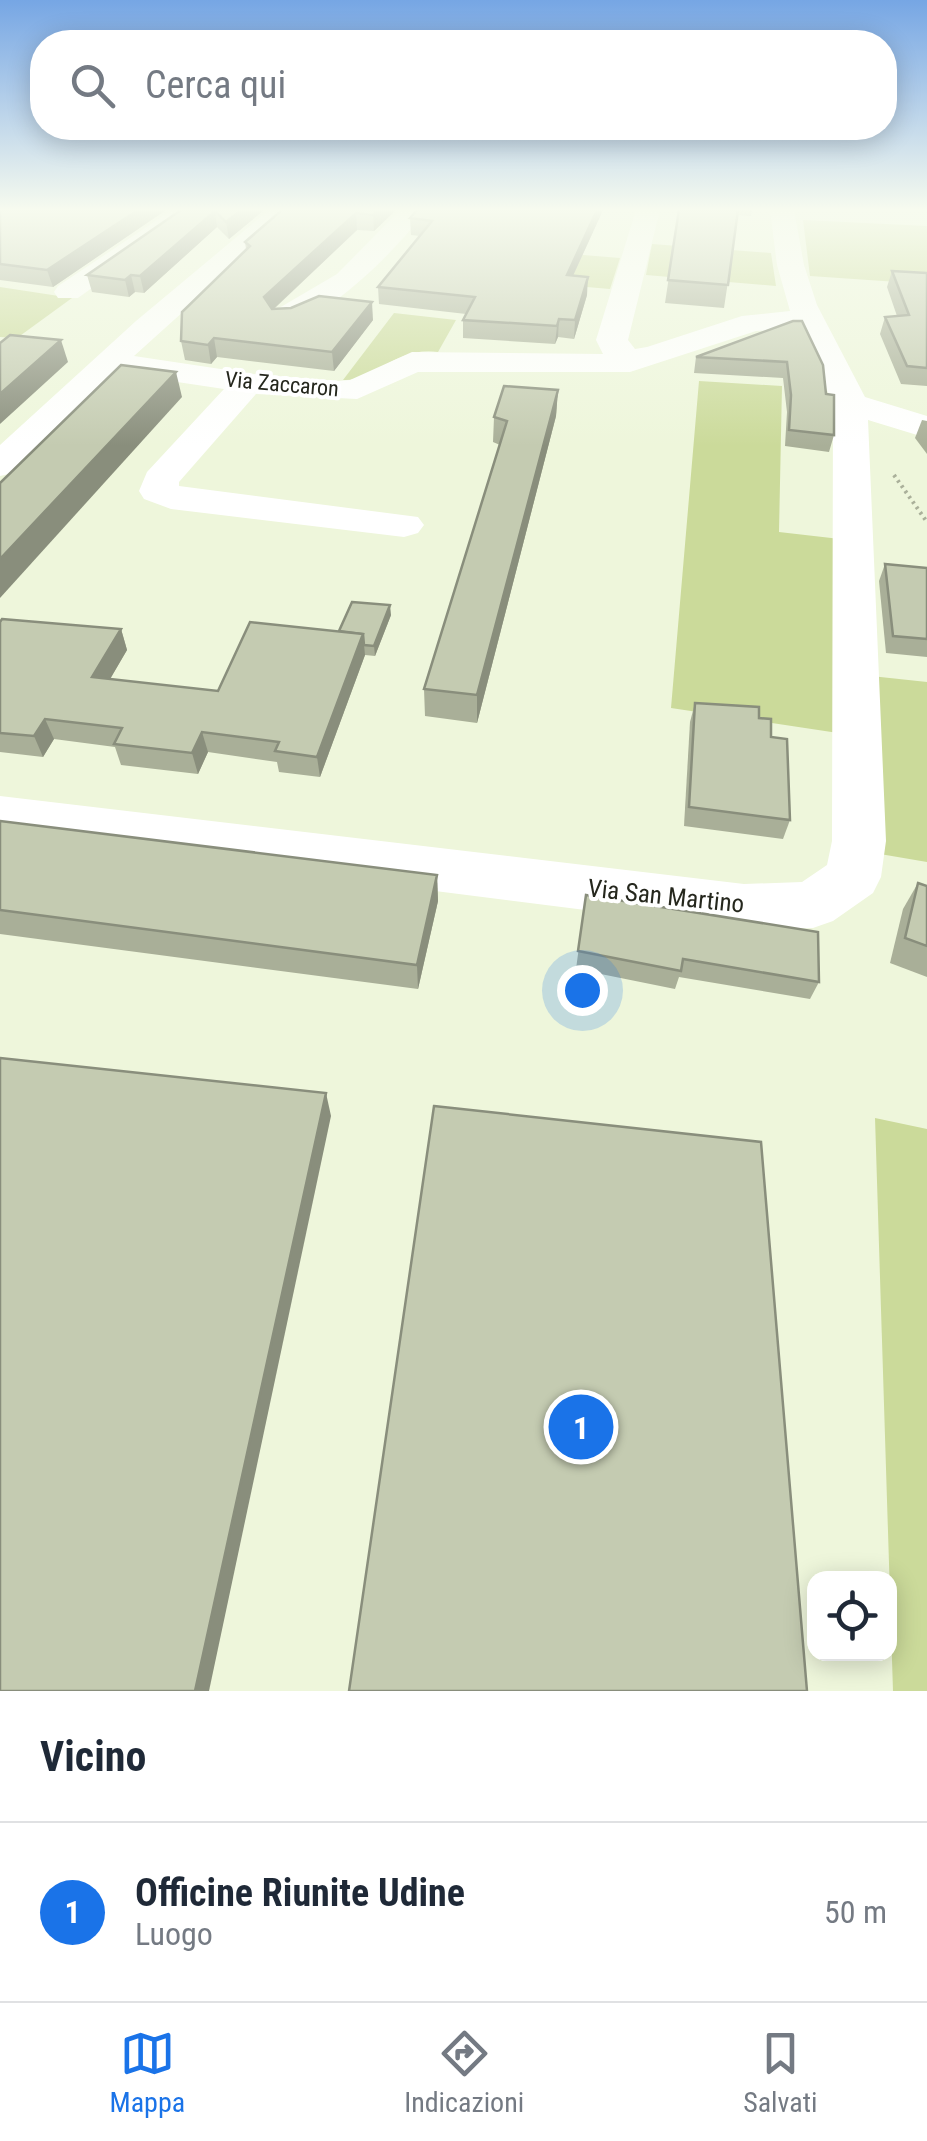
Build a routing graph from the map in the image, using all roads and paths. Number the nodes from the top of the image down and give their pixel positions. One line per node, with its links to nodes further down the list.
1 (73, 289): 6 (street)
2 (194, 289): 9 (street)
3 (332, 289): 7 (street)
4 (626, 289): 10 (street)
5 (799, 289): 8 (street, Via San Martino)
6 (68, 292)
7 (285, 316)
8 (809, 318): 10 (street, Via Zaccaron); 12 (street, Via San Martino)
9 (110, 362): 11 (street, Via Zaccaron); 14 (street)
10 (630, 362): 11 (street, Via Zaccaron)
11 (248, 383): 15 (street)
12 (850, 403): 13 (street); 16 (street, Via San Martino)
13 (927, 427)
14 (0, 465)
15 (404, 525)
16 (0, 816)

